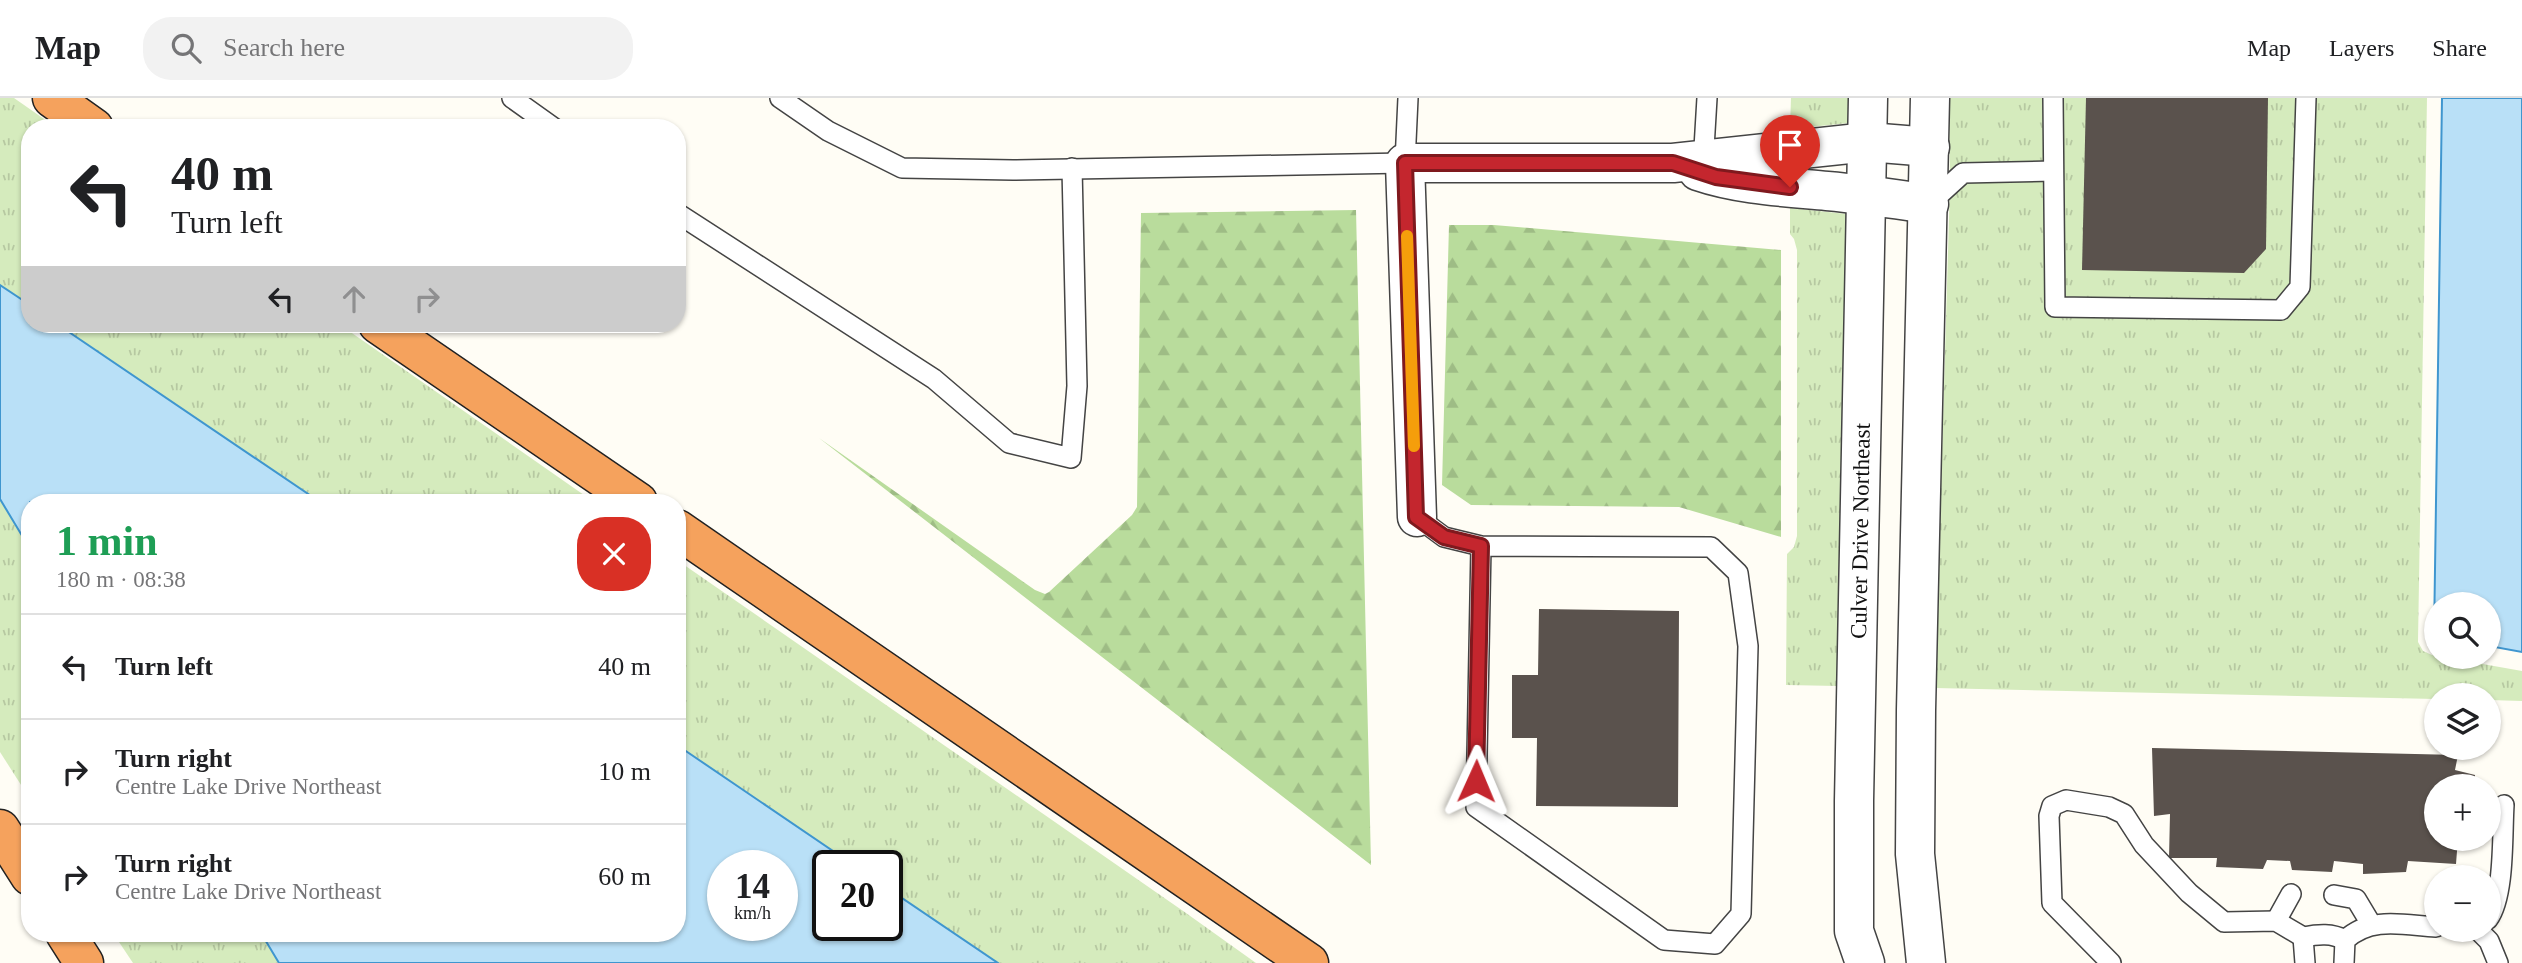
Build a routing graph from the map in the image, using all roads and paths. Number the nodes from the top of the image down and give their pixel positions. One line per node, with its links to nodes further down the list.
1 (51, 98): 10 (highway)
2 (512, 98): 11 (lane)
3 (780, 98): 16 (lane)
4 (1408, 98): 14 (lane)
5 (1707, 98): 15 (lane)
6 (1868, 98): 12 (street, Culver Drive Northeast)
7 (1930, 98): 13 (street)
8 (2053, 98): 17 (lane)
9 (2306, 98): 17 (lane)
10 (81, 119)
11 (541, 119)
12 (1868, 142): 13 (street); 15 (street); 19 (street, Culver Drive Northeast)
13 (1930, 146): 18 (lane); 20 (street)
14 (1405, 163): 15 (street); 16 (lane); 24 (street)
15 (1693, 165): 19 (street)
16 (1072, 168): 21 (lane)
17 (2053, 171): 18 (lane)
18 (1963, 173): 20 (lane)
19 (1866, 194): 20 (street); 42 (street, Culver Drive Northeast)
20 (1929, 204): 43 (street)
21 (686, 219)
22 (391, 333): 23 (highway)
23 (626, 494)
24 (1416, 517): 26 (lane)
25 (686, 536): 41 (highway)
26 (1481, 546): 26 (lane)
27 (2504, 805): 30 (lane)
28 (0, 829): 29 (highway)
29 (21, 862)
30 (2500, 865)
31 (2291, 894): 33 (lane)
32 (2334, 895): 34 (lane)
33 (2276, 921): 36 (lane); 44 (lane)
34 (2371, 923): 35 (lane); 37 (lane)
35 (2424, 926)
36 (2304, 937): 37 (lane); 45 (lane)
37 (2346, 940): 46 (lane)
38 (71, 942): 40 (highway)
39 (2489, 942): 47 (lane)
40 (85, 963)
41 (1308, 963)
42 (1865, 963)
43 (1926, 963)
44 (2111, 963)
45 (2305, 963)
46 (2344, 963)
47 (2498, 963)

